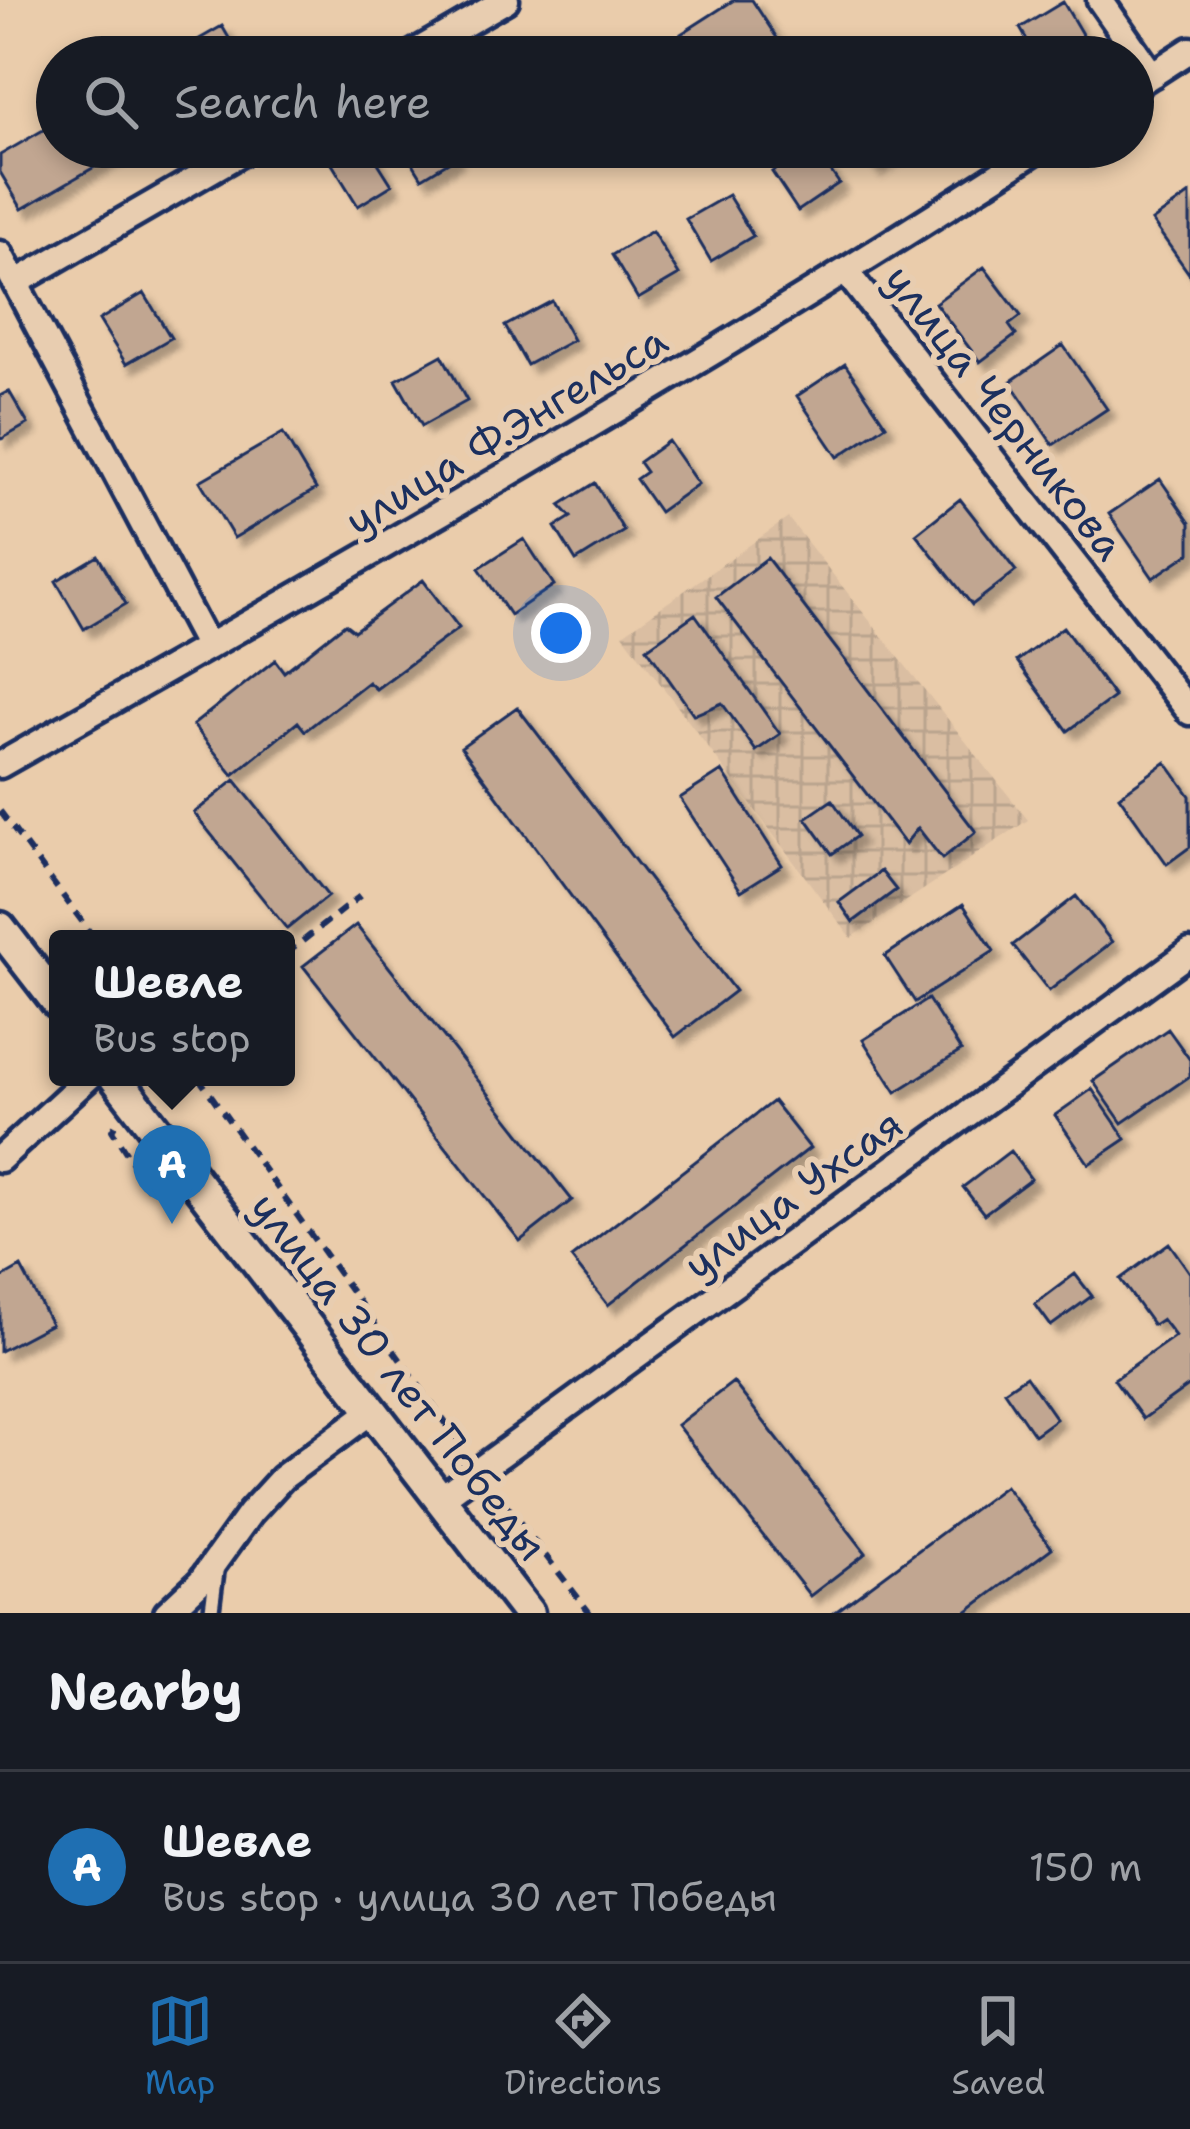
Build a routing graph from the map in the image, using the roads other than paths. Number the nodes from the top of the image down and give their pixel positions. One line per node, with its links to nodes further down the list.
1 (506, 0): 3 (street)
2 (1100, 0): 4 (street)
3 (443, 36)
4 (1119, 36)
5 (1187, 58): 6 (street)
6 (1154, 75)
7 (214, 168): 11 (street)
8 (1009, 168): 10 (street, улица Ф.Энгельса)
9 (0, 254): 11 (street)
10 (847, 273): 12 (street, улица Ф.Энгельса); 13 (street, улица Черникова)
11 (17, 282): 12 (street)
12 (208, 647): 14 (street, улица Ф.Энгельса)
13 (1190, 712)
14 (0, 765)
15 (0, 928): 17 (street)
16 (1190, 952): 22 (street, улица Ухсая)
17 (49, 991)
18 (79, 1086): 20 (street)
19 (123, 1086): 21 (street, улица 30 лет Победы)
20 (0, 1160)
21 (373, 1410): 22 (street, улица 30 лет Победы); 23 (street)
22 (441, 1498): 26 (street, улица 30 лет Победы)
23 (218, 1561): 24 (street); 25 (lane)
24 (167, 1613)
25 (212, 1613)
26 (528, 1613)

